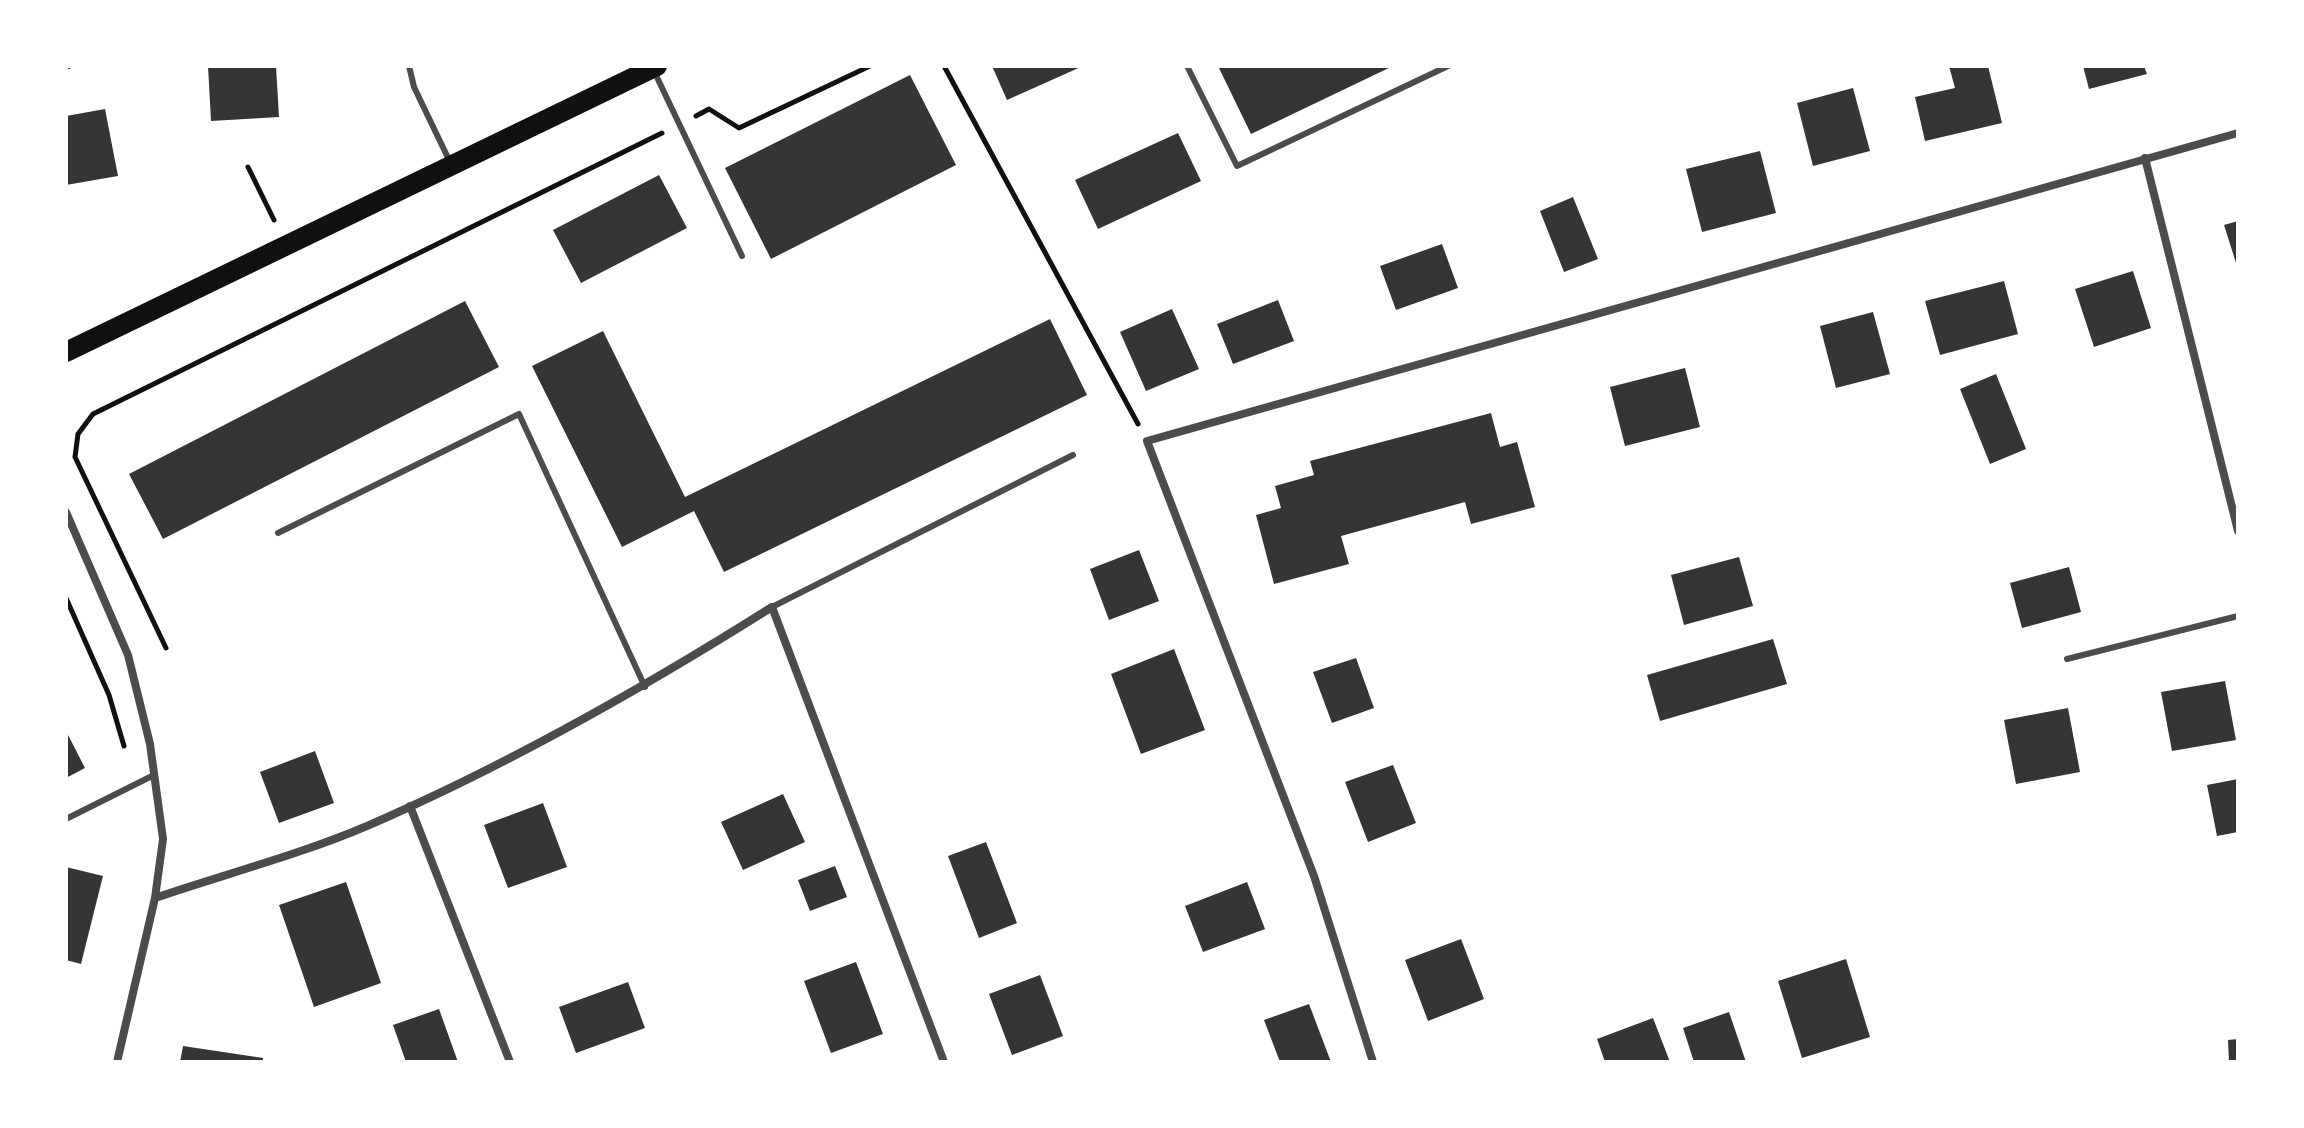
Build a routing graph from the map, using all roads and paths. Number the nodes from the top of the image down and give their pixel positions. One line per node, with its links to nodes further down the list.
1 (409, 66): 10 (lane)
2 (870, 66): 7 (path)
3 (944, 66): 15 (path)
4 (1187, 66): 5 (lane)
5 (1448, 66)
6 (655, 67): 7 (lane); 10 (main road)
7 (679, 124): 13 (lane); 23 (path)
8 (2238, 133): 9 (street)
9 (2145, 158): 15 (street); 18 (street)
10 (452, 165): 12 (main road)
11 (248, 167): 12 (path)
12 (286, 245): 14 (main road)
13 (742, 256)
14 (66, 352)
15 (1147, 441): 34 (street)
16 (1073, 455): 21 (lane)
17 (66, 512): 26 (street)
18 (2238, 531)
19 (278, 533): 25 (lane)
20 (66, 598): 27 (path)
21 (772, 607): 25 (street); 33 (street)
22 (2238, 616): 24 (lane)
23 (166, 648)
24 (2067, 659)
25 (645, 687): 28 (street)
26 (154, 775): 27 (lane); 30 (street)
27 (131, 784): 29 (lane)
28 (410, 806): 30 (street); 32 (street)
29 (66, 819)
30 (155, 898): 31 (street)
31 (117, 1062)
32 (510, 1062)
33 (944, 1062)
34 (1373, 1062)

